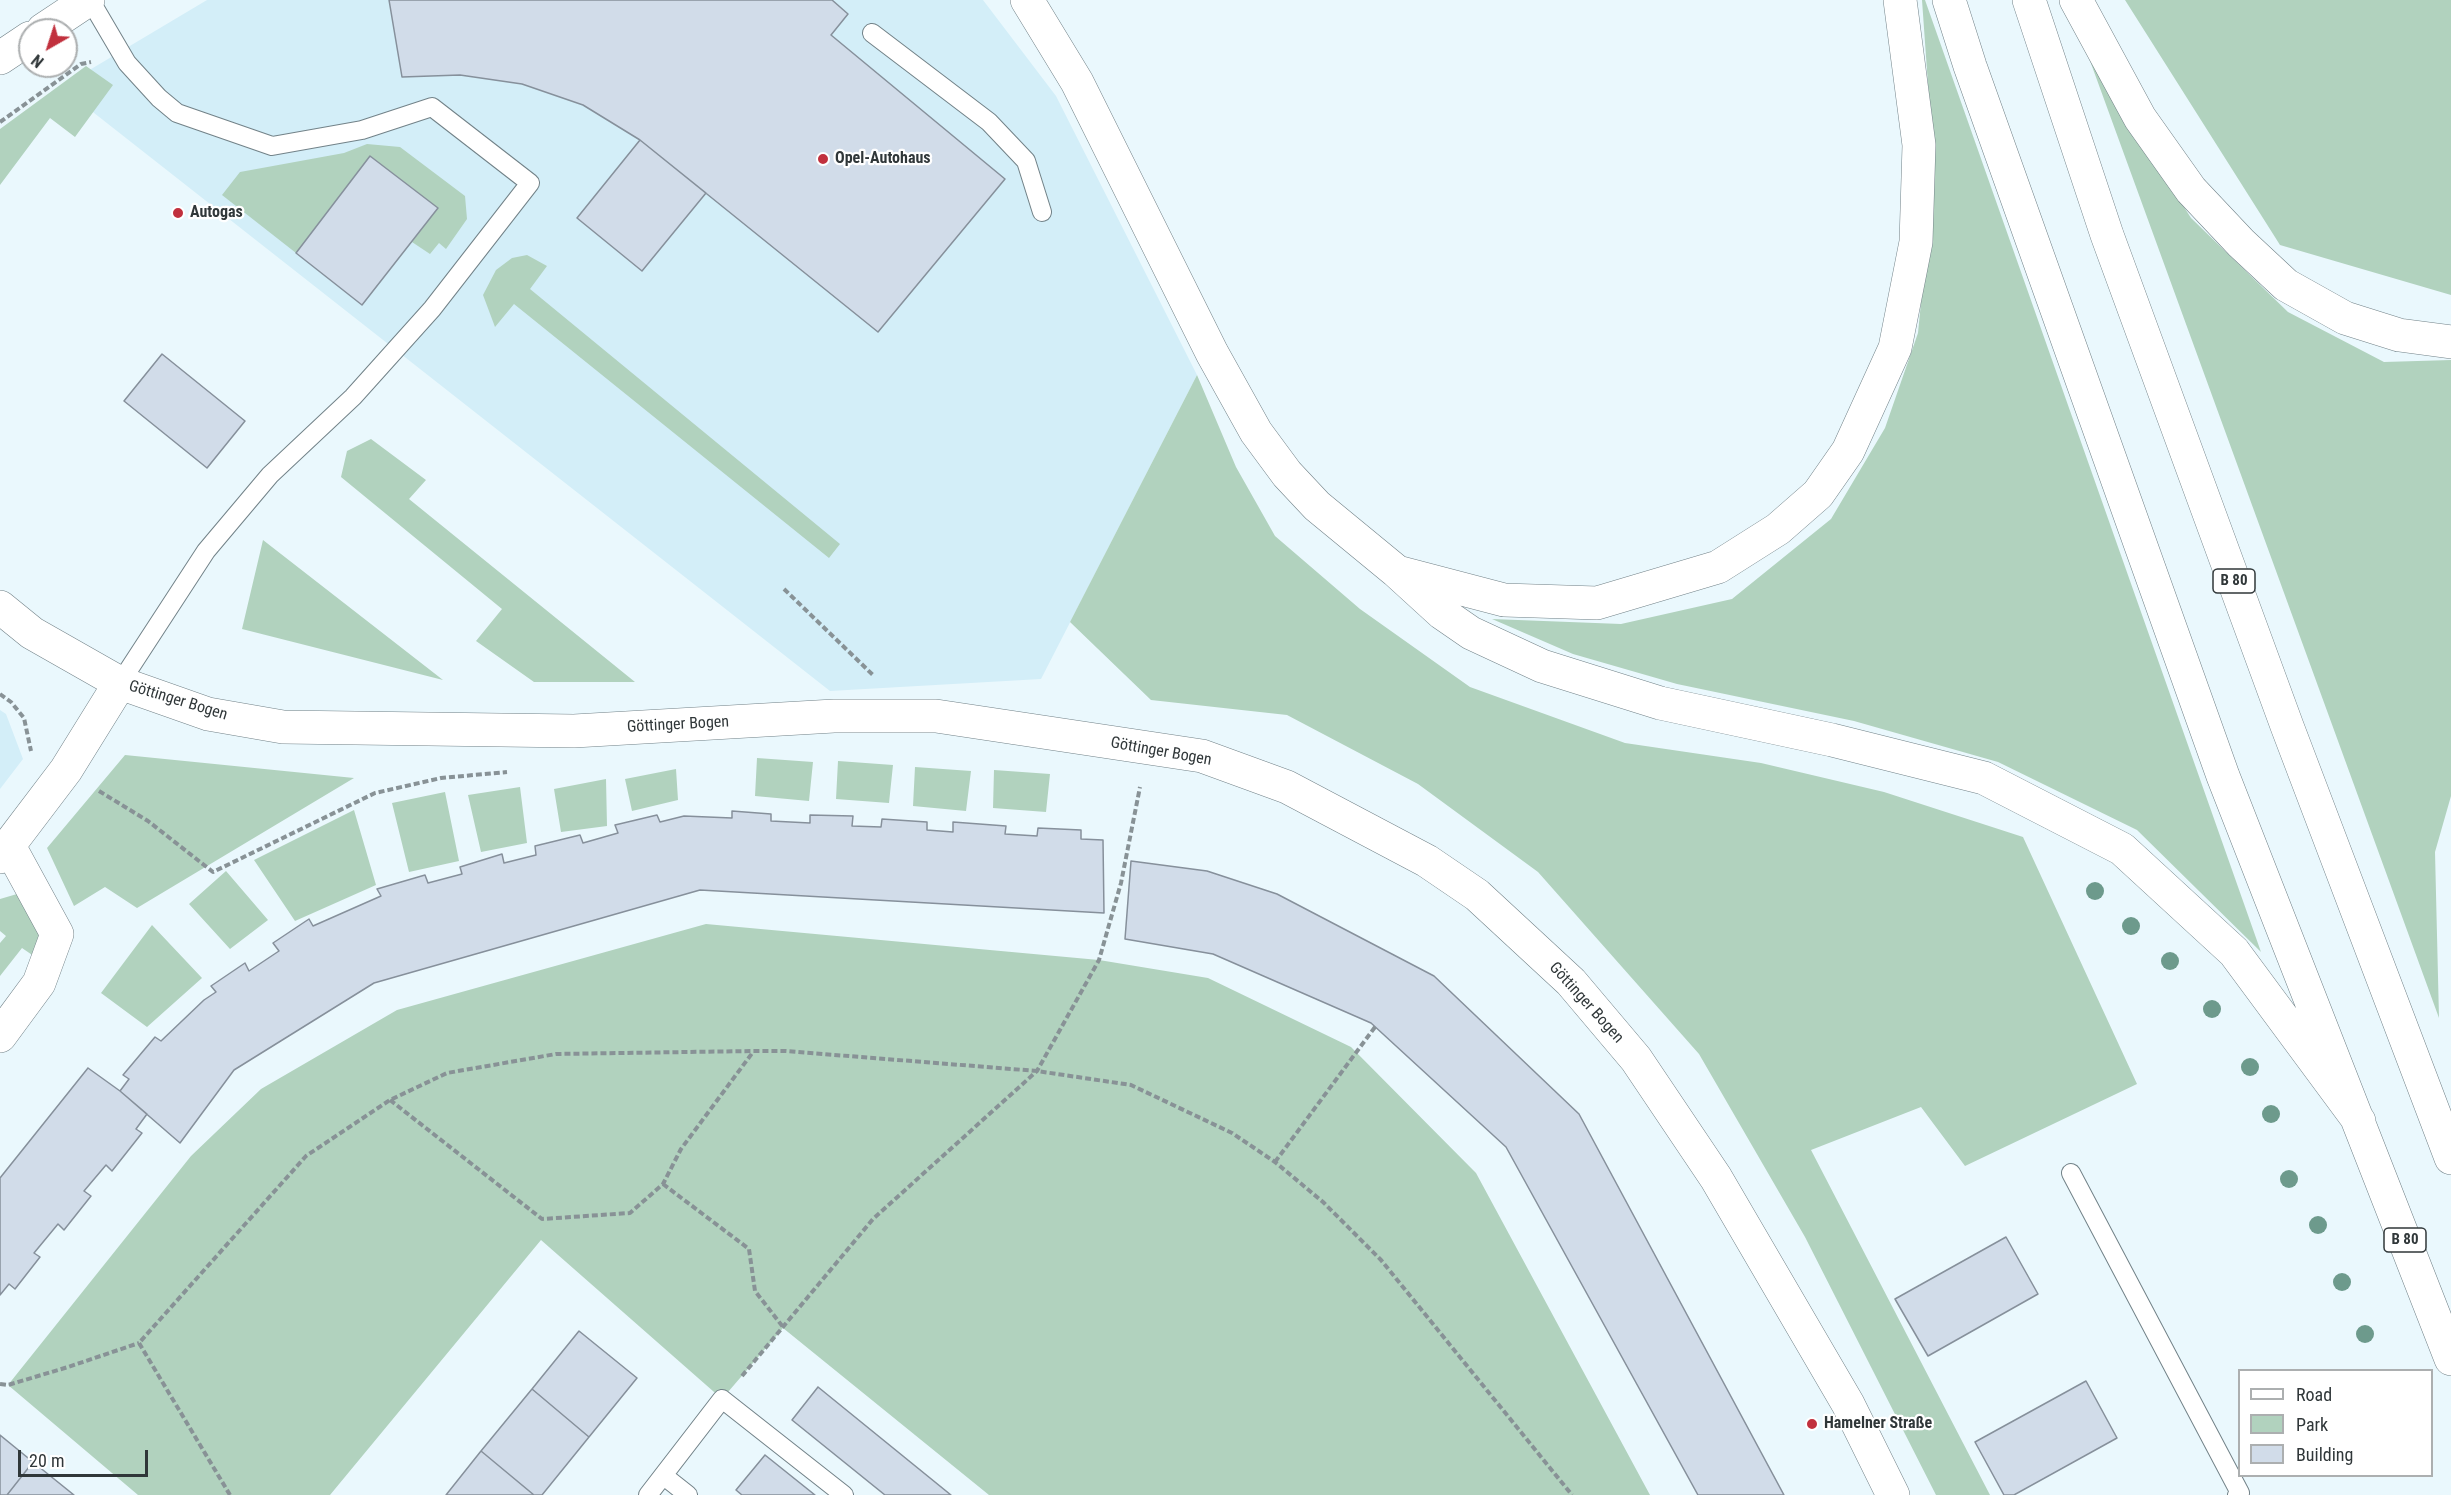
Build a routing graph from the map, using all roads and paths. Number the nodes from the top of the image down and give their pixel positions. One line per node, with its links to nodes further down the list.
1 (89, 0): 7 (main road); 18 (lane)
2 (1027, 0): 15 (main road)
3 (1900, 0): 15 (main road)
4 (1949, 0): 31 (main road, B 80)
5 (2029, 0): 32 (main road, B 80)
6 (2076, 0): 14 (main road)
7 (61, 18)
8 (873, 33): 13 (lane)
9 (18, 46): 10 (main road)
10 (0, 58)
11 (93, 62): 12 (path)
12 (0, 123)
13 (1042, 212)
14 (2451, 342)
15 (1396, 571): 31 (main road)
16 (784, 589): 20 (path)
17 (0, 607): 18 (main road, Göttinger Bogen)
18 (120, 684): 20 (main road, Göttinger Bogen); 25 (main road, Göttinger Bogen)
19 (0, 693): 22 (path)
20 (915, 716): 21 (main road, Göttinger Bogen)
21 (1147, 748): 29 (path); 47 (main road, Göttinger Bogen)
22 (30, 759)
23 (512, 772): 24 (path)
24 (98, 790)
25 (5, 851): 27 (main road, Göttinger Bogen)
26 (1375, 1028): 33 (path)
27 (0, 1036)
28 (753, 1051): 29 (path); 30 (path); 35 (path)
29 (1037, 1071): 33 (path); 36 (path)
30 (390, 1100): 35 (path); 37 (path)
31 (2359, 1121): 38 (main road, B 80)
32 (2451, 1158)
33 (1275, 1162): 46 (path)
34 (2071, 1173): 48 (lane)
35 (663, 1184): 36 (path)
36 (783, 1327): 40 (path)
37 (139, 1342): 39 (path); 42 (path)
38 (2451, 1359)
39 (0, 1384)
40 (722, 1399): 41 (lane); 45 (lane)
41 (664, 1476): 43 (lane); 44 (lane)
42 (230, 1495)
43 (648, 1495)
44 (688, 1495)
45 (844, 1495)
46 (1572, 1495)
47 (1893, 1495)
48 (2237, 1495)

